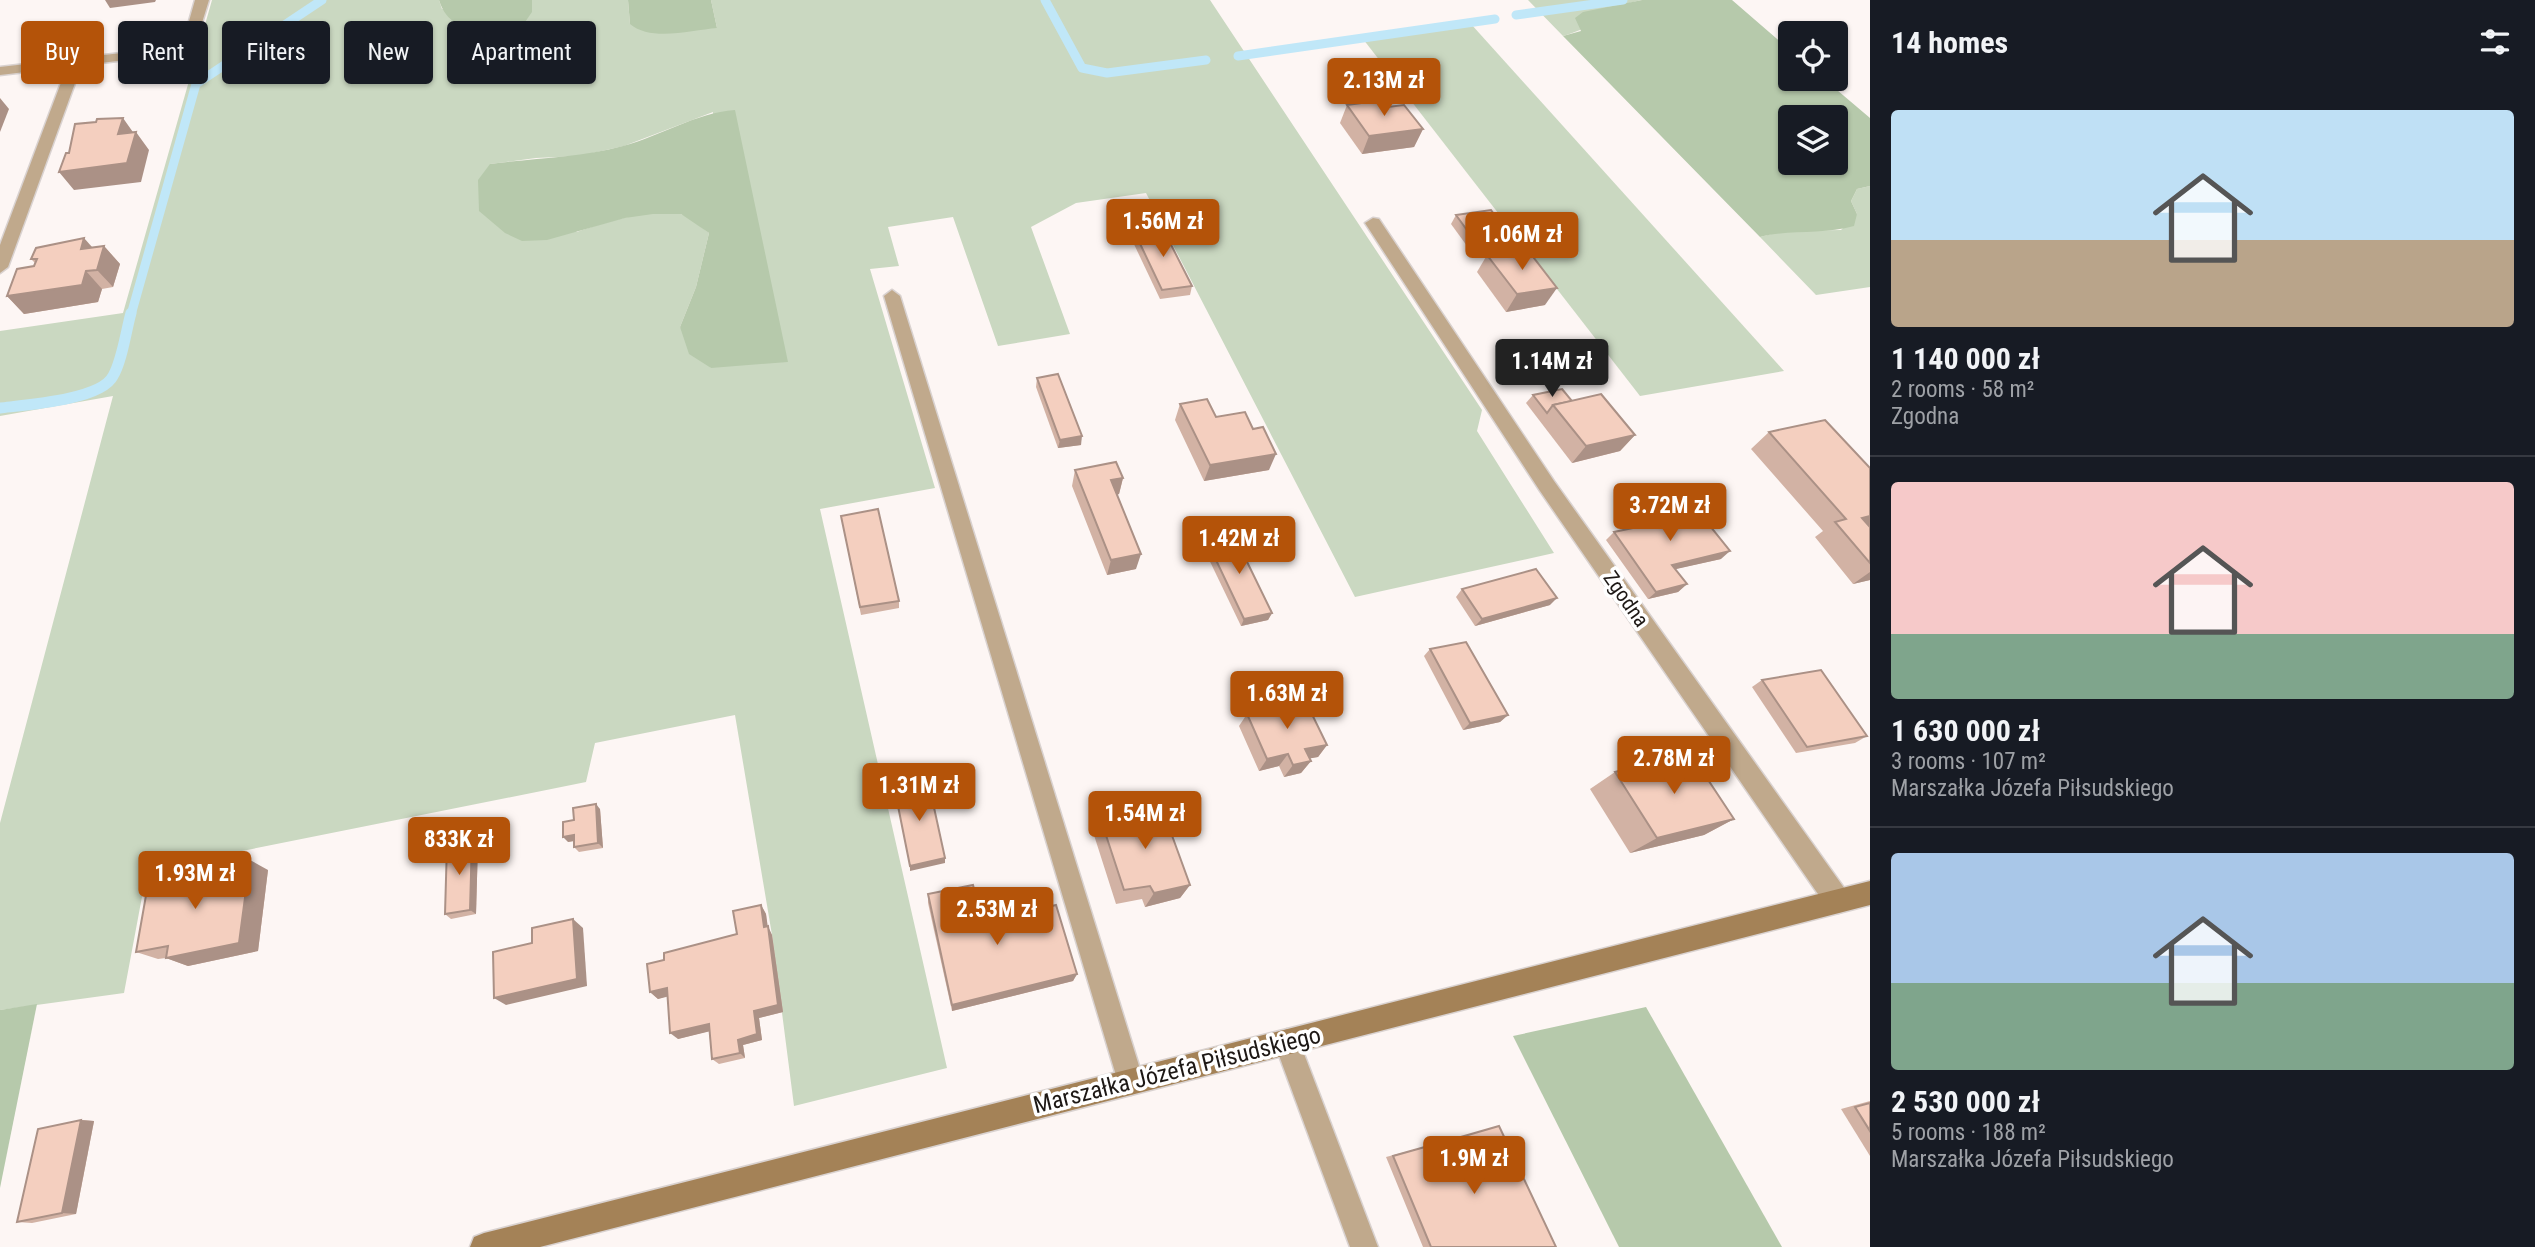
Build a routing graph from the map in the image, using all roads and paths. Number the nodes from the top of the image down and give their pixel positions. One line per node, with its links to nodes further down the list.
1 (202, 0): 2 (street)
2 (104, 60)
3 (21, 69): 4 (street)
4 (0, 71)
5 (68, 84): 7 (street)
6 (1373, 223): 10 (street, Zgodna)
7 (0, 267)
8 (892, 296): 12 (street)
9 (1870, 893): 10 (street, Marszałka Józefa Piłsudskiego)
10 (1838, 901): 11 (street, Marszałka Józefa Piłsudskiego)
11 (1287, 1041): 12 (street, Marszałka Józefa Piłsudskiego); 14 (street)
12 (1132, 1082): 13 (street, Marszałka Józefa Piłsudskiego)
13 (484, 1247)
14 (1364, 1247)

